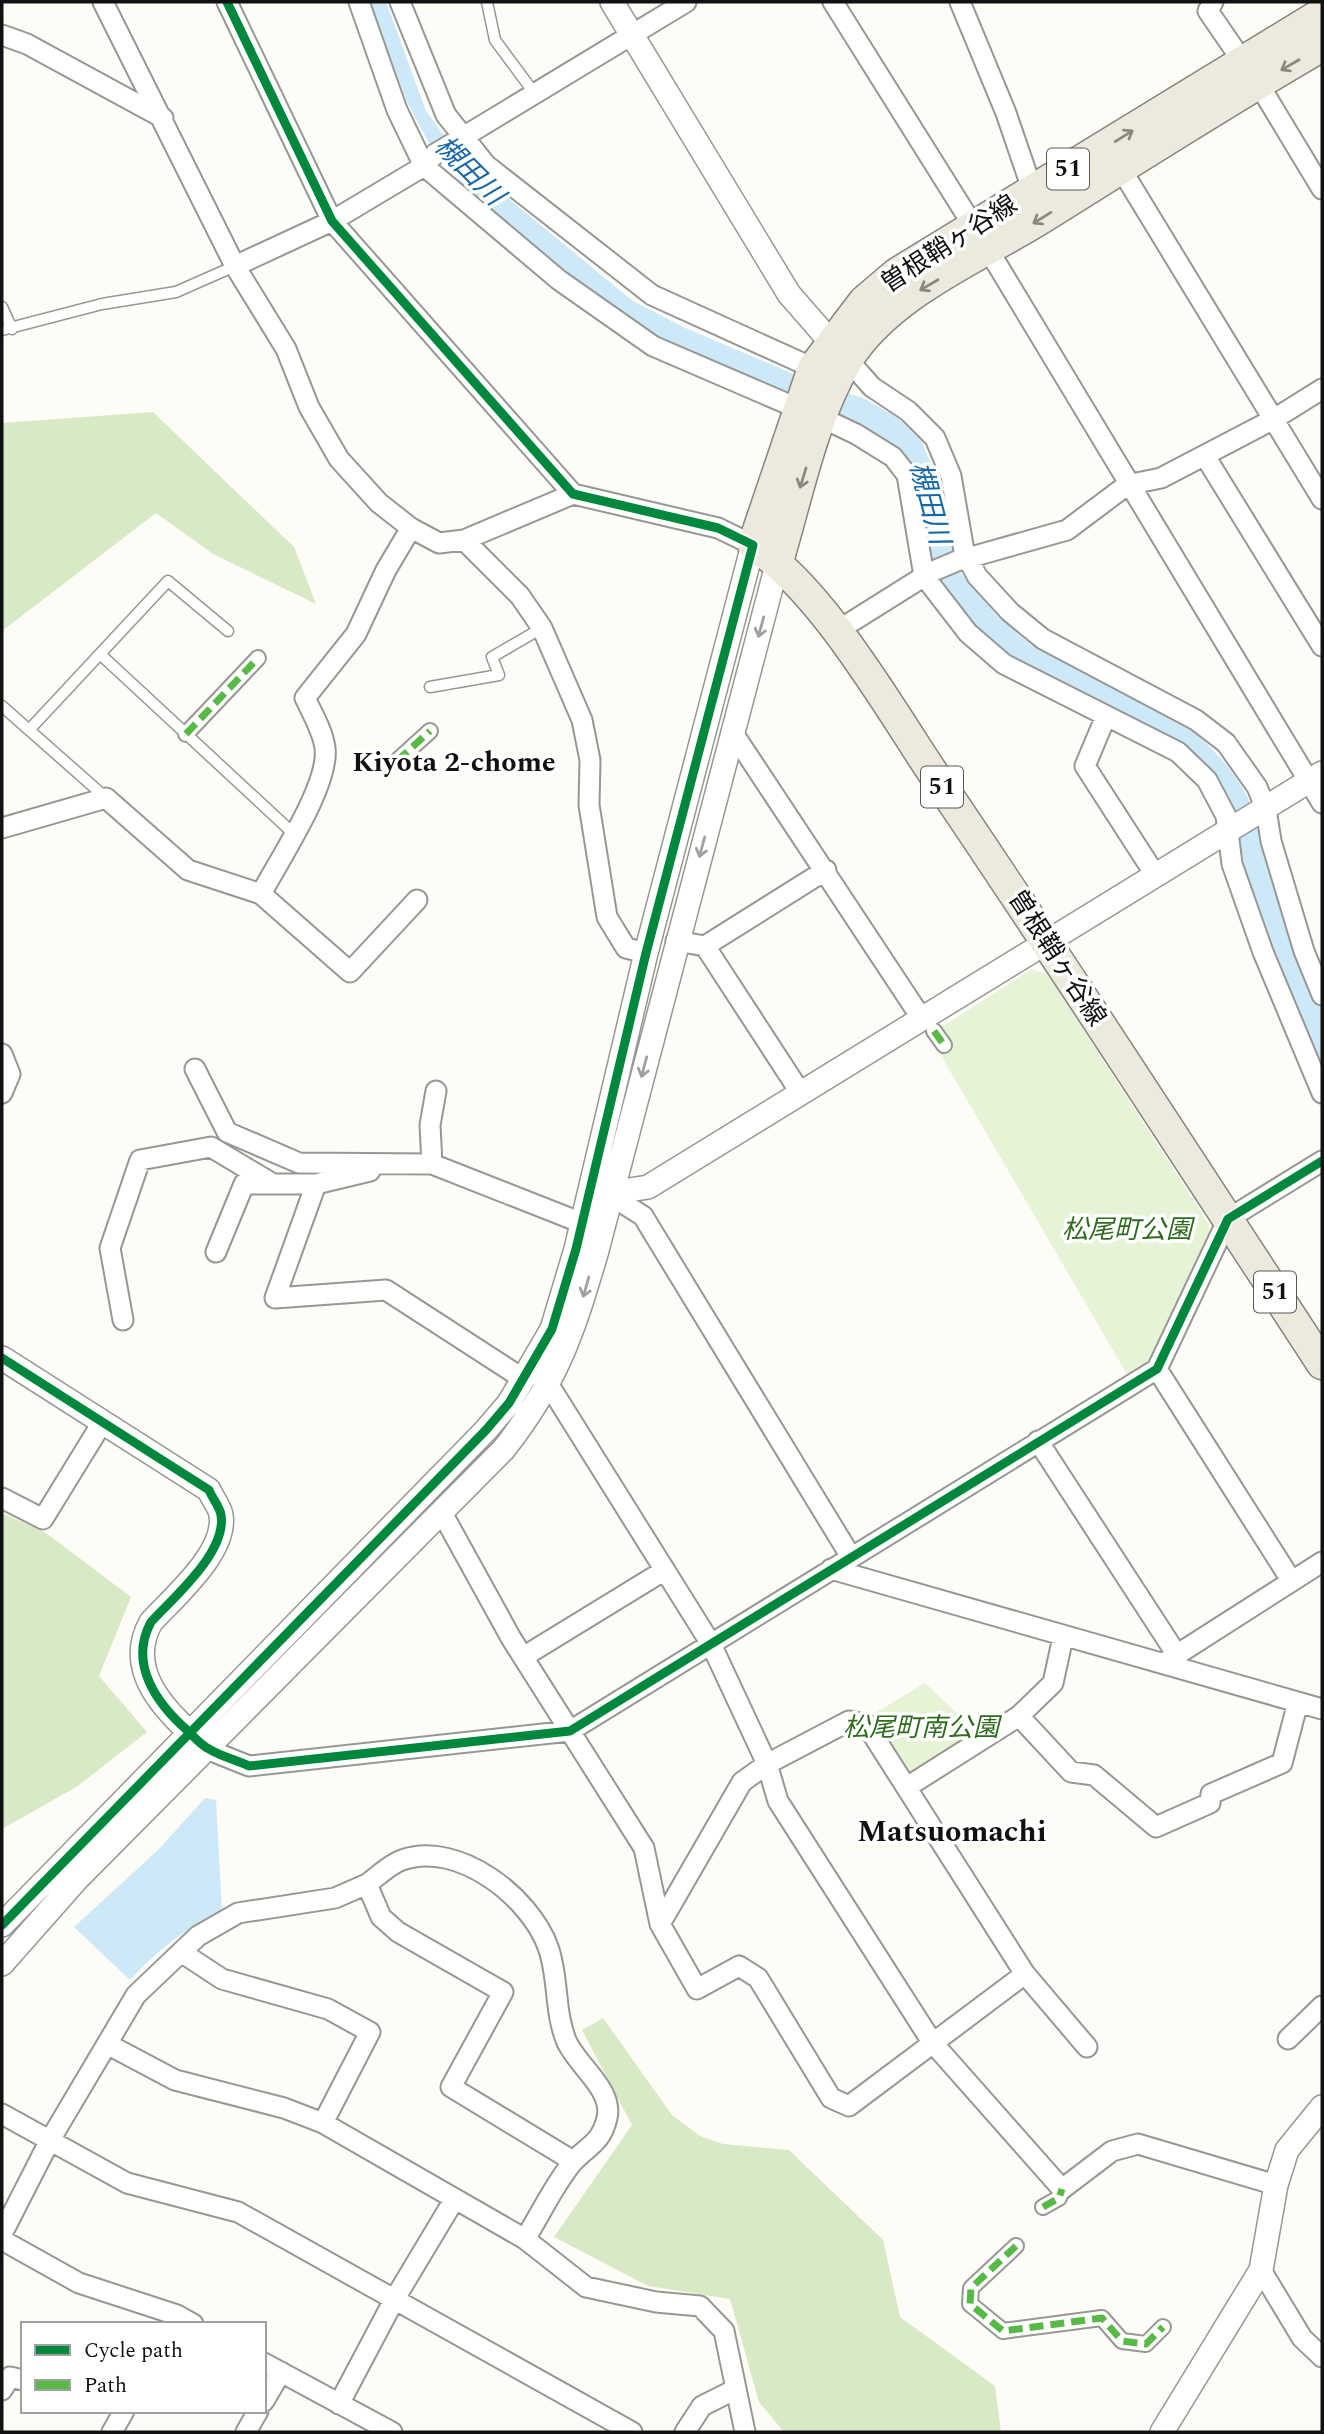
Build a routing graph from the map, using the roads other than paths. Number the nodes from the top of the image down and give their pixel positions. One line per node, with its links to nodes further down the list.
1 (103, 2): 17 (street)
2 (228, 2): 23 (street)
3 (359, 2): 19 (street)
4 (400, 2): 18 (street)
5 (487, 2): 16 (lane)
6 (612, 2): 13 (street)
7 (687, 2): 13 (street)
8 (833, 2): 24 (street)
9 (960, 2): 22 (street)
10 (1213, 2): 15 (street)
11 (1322, 13): 15 (main road, 曽根鞘ヶ谷線 / 51)
12 (2, 34): 17 (street)
13 (632, 35): 16 (street); 28 (street)
14 (1322, 46): 15 (main road, 曽根鞘ヶ谷線 / 51, one-way to 15)
15 (1251, 73): 20 (main road, 曽根鞘ヶ谷線 / 51); 21 (street); 22 (main road, 曽根鞘ヶ谷線 / 51, one-way to 15)
16 (535, 94): 18 (street)
17 (163, 118): 25 (street)
18 (461, 139): 19 (street); 28 (street)
19 (429, 160): 23 (street); 30 (street)
20 (1121, 169): 24 (main road, 曽根鞘ヶ谷線 / 51, one-way to 24); 31 (street)
21 (1319, 175)
22 (1032, 190): 24 (main road, 曽根鞘ヶ谷線 / 51)
23 (332, 221): 25 (street); 35 (street)
24 (981, 239): 28 (main road, 曽根鞘ヶ谷線 / 51); 34 (street)
25 (236, 266): 27 (lane); 37 (street)
26 (2, 307): 27 (lane)
27 (7, 329)
28 (832, 363): 30 (main road, 51); 40 (street)
29 (1322, 389): 31 (street)
30 (810, 410): 39 (main road, 51); 41 (street)
31 (1274, 419): 32 (street); 33 (street)
32 (1205, 456): 34 (street); 45 (street)
33 (1317, 482): 36 (street)
34 (1127, 485): 40 (street); 56 (street)
35 (573, 495): 38 (street); 39 (street)
36 (1322, 499)
37 (411, 528): 38 (street); 62 (street)
38 (464, 540): 42 (street)
39 (766, 553): 44 (main road, 曽根鞘ヶ谷線 / 51); 53 (street, one-way to 53); 70 (street)
40 (962, 559): 41 (street); 59 (street)
41 (928, 574): 44 (street); 50 (street)
42 (542, 628): 48 (lane); 70 (street)
43 (228, 631): 46 (lane)
44 (837, 631): 68 (main road, 曽根鞘ヶ谷線 / 51)
45 (1322, 646)
46 (100, 654): 51 (lane); 54 (lane)
47 (258, 658): 54 (street)
48 (430, 687)
49 (2, 706): 51 (lane)
50 (1106, 716): 61 (street); 64 (street)
51 (29, 730): 57 (lane)
52 (430, 731): 55 (street)
53 (733, 733): 63 (street); 67 (street, one-way to 67)
54 (186, 734): 62 (lane)
55 (397, 761)
56 (1316, 777): 58 (street); 59 (street)
57 (106, 797): 60 (street); 65 (street)
58 (1322, 803)
59 (1261, 812): 61 (street); 71 (street)
60 (2, 828)
61 (1230, 828): 64 (street); 79 (street)
62 (294, 834): 65 (street)
63 (826, 870): 69 (street); 72 (street)
64 (1156, 876): 68 (street)
65 (261, 894): 66 (street)
66 (417, 900)
67 (676, 941): 69 (street); 85 (street, one-way to 85)
68 (1048, 944): 72 (street); 86 (main road, 曽根鞘ヶ谷線 / 51)
69 (705, 946): 77 (street)
70 (646, 953): 85 (street)
71 (1322, 995)
72 (928, 1025): 73 (street); 77 (street)
73 (944, 1045)
74 (2, 1054): 78 (street)
75 (194, 1069): 81 (street)
76 (436, 1091): 82 (street)
77 (800, 1092): 85 (street)
78 (2, 1093)
79 (1322, 1093)
80 (1322, 1161): 86 (street)
81 (398, 1164): 82 (street); 84 (street)
82 (432, 1164): 87 (street)
83 (274, 1184): 84 (street); 88 (street); 89 (street)
84 (316, 1184): 93 (street)
85 (599, 1195): 87 (street); 94 (street, one-way to 94); 99 (street)
86 (1228, 1219): 91 (main road, 曽根鞘ヶ谷線 / 51); 92 (street)
87 (582, 1223): 93 (street)
88 (216, 1252)
89 (123, 1320)
90 (2, 1358): 95 (street)
91 (1322, 1364)
92 (1157, 1370): 96 (street); 103 (street)
93 (525, 1373): 94 (street); 112 (street)
94 (549, 1385): 98 (street); 101 (street)
95 (102, 1423): 97 (street); 112 (street)
96 (1038, 1441): 99 (street); 107 (street)
97 (2, 1497)
98 (441, 1511): 106 (street); 113 (street)
99 (851, 1557): 102 (street)
100 (1322, 1562): 103 (street)
101 (664, 1570): 105 (street); 106 (street)
102 (831, 1570): 104 (street); 105 (street)
103 (1292, 1580): 107 (street)
104 (1063, 1637): 107 (street); 110 (street)
105 (711, 1644): 111 (street); 114 (street)
106 (523, 1657): 111 (street)
107 (1169, 1660): 108 (street)
108 (1298, 1702): 109 (street); 110 (street)
109 (1322, 1709)
110 (1019, 1716): 115 (street)
111 (570, 1731): 113 (street); 117 (street)
112 (189, 1732): 113 (street); 118 (street)
113 (209, 1750): 120 (street)
114 (767, 1765): 115 (street); 117 (street); 124 (street)
115 (907, 1787): 121 (street)
116 (367, 1884): 119 (street); 131 (street); 131 (street)
117 (660, 1924): 124 (street)
118 (2, 1925)
119 (181, 1952): 125 (street); 129 (street)
120 (2, 1964)
121 (1025, 1973): 124 (street); 126 (street)
122 (1322, 2006): 123 (street)
123 (1288, 2039)
124 (932, 2042): 133 (street)
125 (109, 2045): 129 (street); 130 (street)
126 (1087, 2047)
127 (1322, 2107): 132 (street)
128 (2, 2114): 130 (street)
129 (323, 2123): 134 (street)
130 (50, 2140): 136 (street); 141 (street)
131 (573, 2161): 137 (street)
132 (1276, 2185): 133 (street); 140 (street)
133 (1062, 2189): 135 (street)
134 (454, 2200): 137 (street); 141 (street)
135 (1043, 2207)
136 (2, 2234)
137 (525, 2239): 147 (street)
138 (2, 2240): 142 (street)
139 (1016, 2246): 143 (street)
140 (1261, 2270): 144 (street); 159 (street)
141 (394, 2300): 150 (street); 156 (street)
142 (181, 2321)
143 (1163, 2327)
144 (1322, 2357)
145 (273, 2368): 149 (street); 150 (street)
146 (21, 2380): 148 (street)
147 (736, 2389): 157 (street); 158 (street)
148 (2, 2390)
149 (266, 2394)
150 (339, 2404): 153 (street)
151 (123, 2413): 154 (street)
152 (257, 2413): 155 (street)
153 (387, 2431)
154 (112, 2432)
155 (246, 2432)
156 (632, 2432)
157 (685, 2432)
158 (745, 2432)
159 (1162, 2432)

